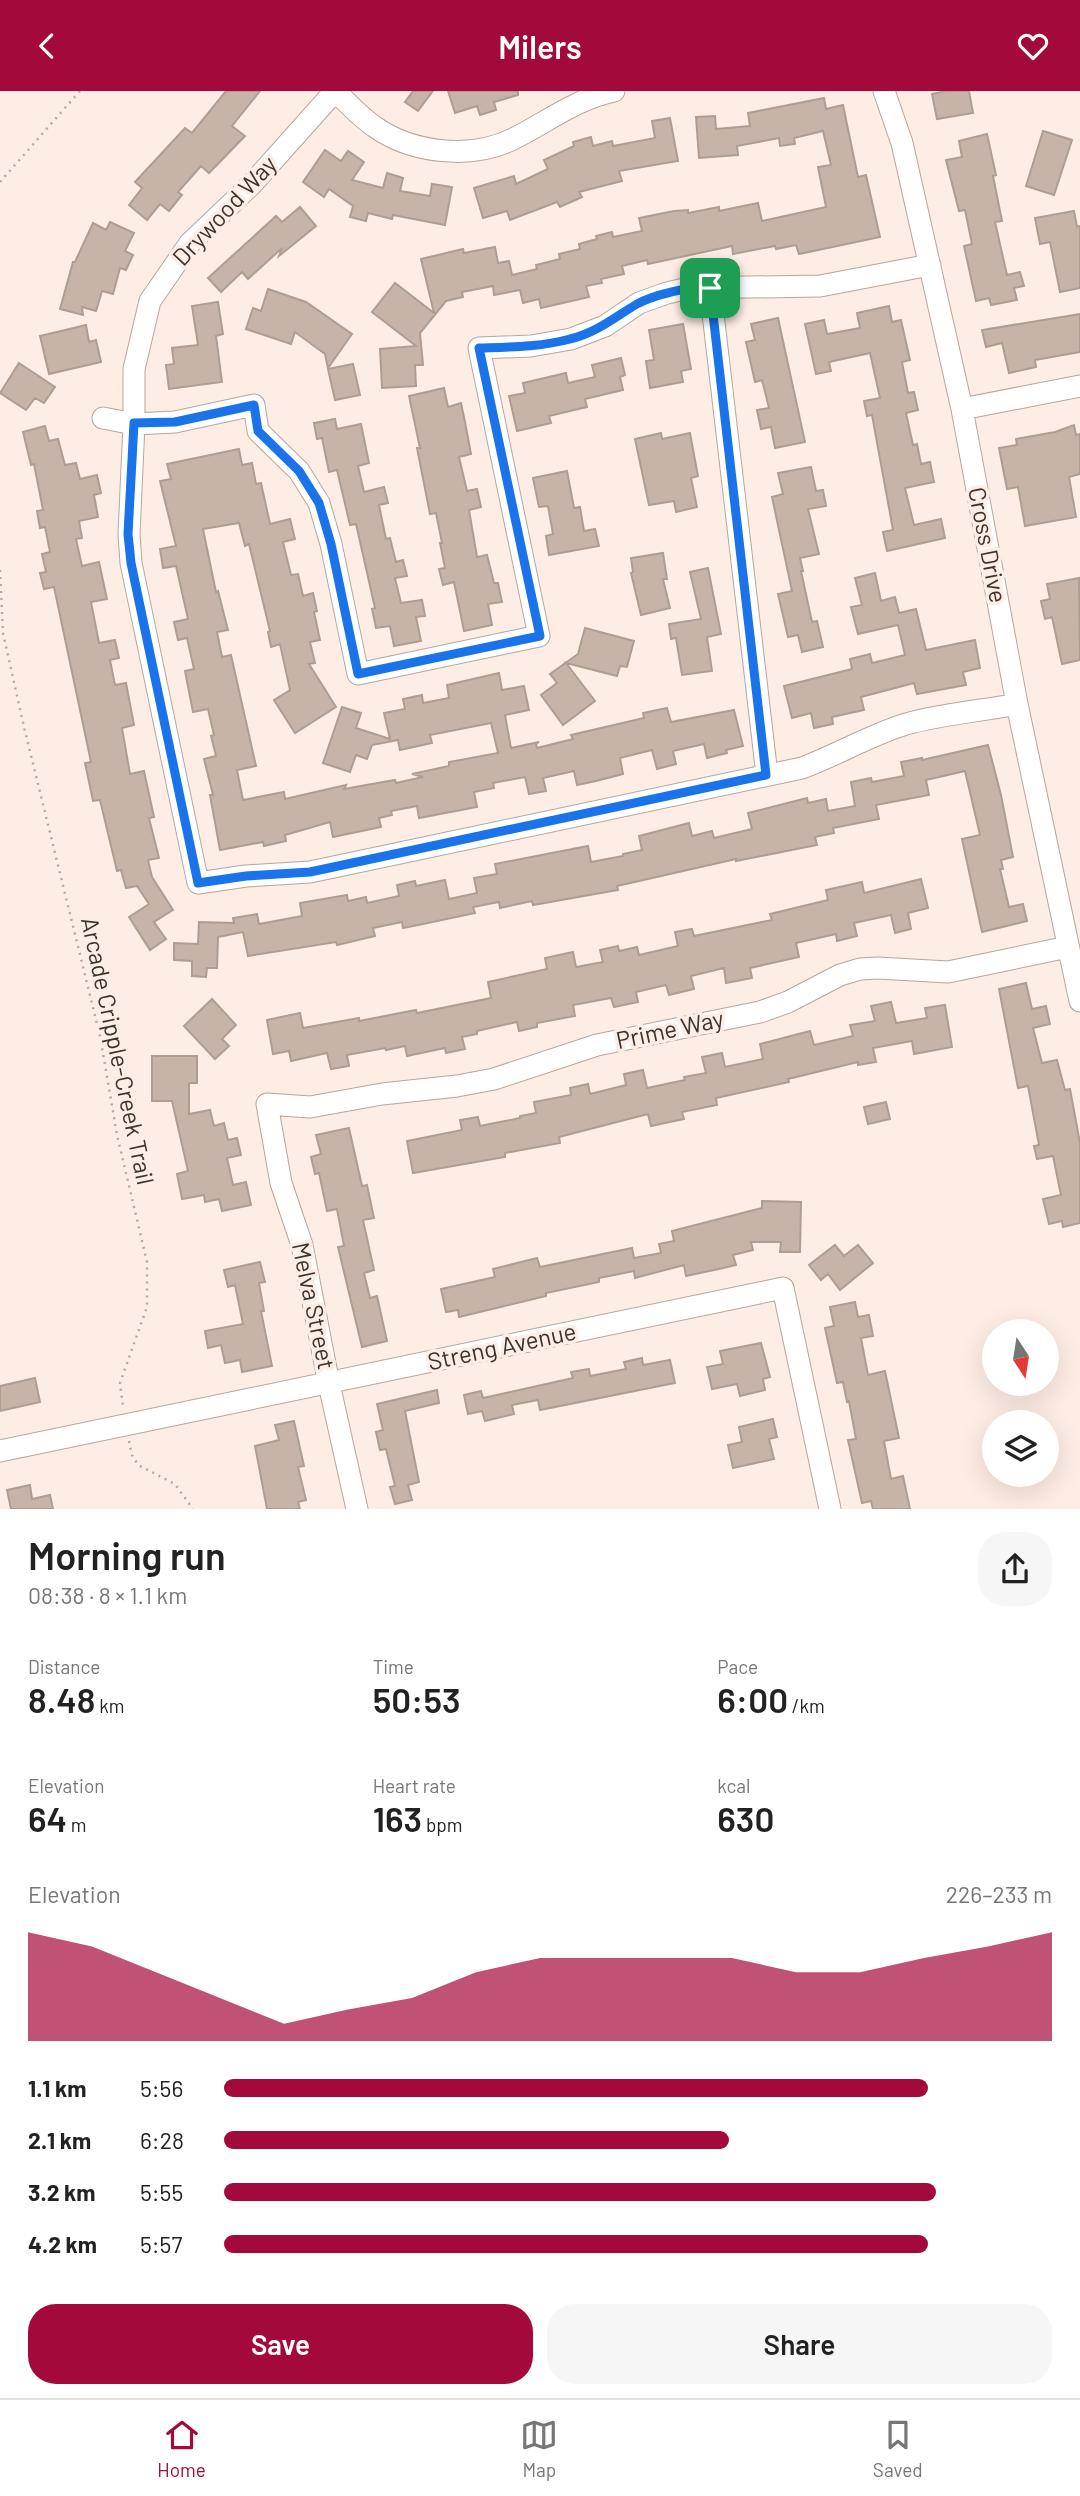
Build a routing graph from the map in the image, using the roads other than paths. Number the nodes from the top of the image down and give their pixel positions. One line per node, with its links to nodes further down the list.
1 (335, 91): 2 (street); 9 (street, Drywood Way)
2 (614, 91)
3 (884, 91): 4 (street, Cross Drive)
4 (930, 265): 5 (street); 7 (street, Cross Drive)
5 (710, 288): 9 (street); 11 (street)
6 (1080, 386): 7 (street)
7 (962, 409): 10 (street, Cross Drive)
8 (103, 418): 9 (street)
9 (134, 423): 11 (street, Drywood Way)
10 (1017, 703): 11 (street); 12 (street, Cross Drive)
11 (766, 775)
12 (1068, 947): 13 (street, Cross Drive); 14 (street, Prime Way)
13 (1080, 1001)
14 (267, 1104): 15 (street, Melva Street)
15 (329, 1384): 16 (street, Streng Avenue); 17 (street, Melva Street); 18 (street, Streng Avenue)
16 (0, 1451)
17 (357, 1509)
18 (830, 1509)

